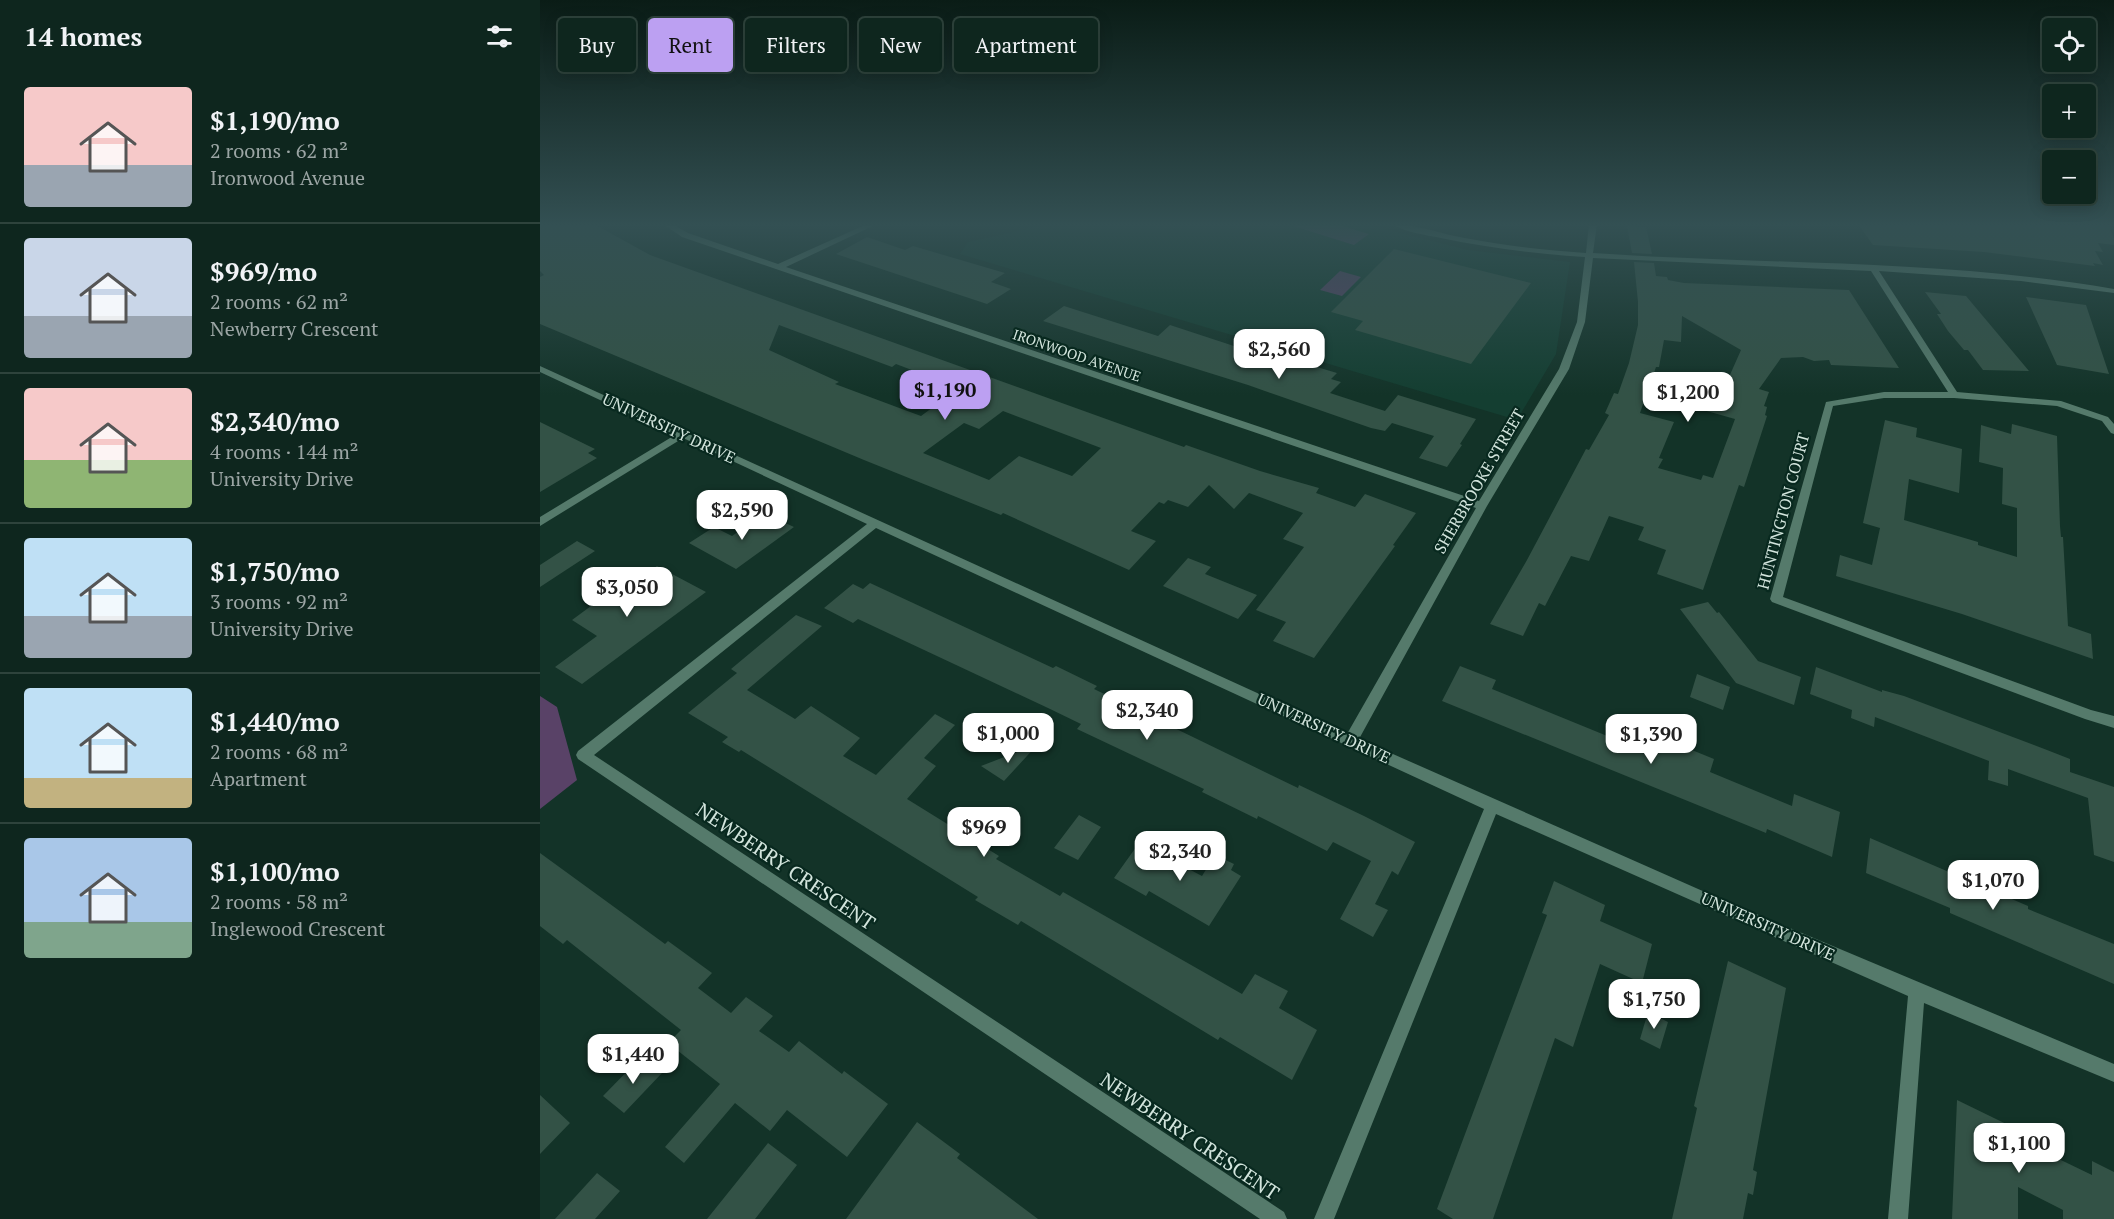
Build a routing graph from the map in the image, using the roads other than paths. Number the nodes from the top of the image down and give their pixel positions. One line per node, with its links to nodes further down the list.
1 (819, 281): 10 (street, IRONWOOD AVENUE)
2 (1587, 281): 10 (street, SHERBROOKE STREET)
3 (1882, 281): 7 (street)
4 (2051, 281): 5 (street)
5 (2114, 291)
6 (540, 369): 9 (street, UNIVERSITY DRIVE)
7 (1954, 395): 8 (street, HUNTINGTON COURT); 13 (street, HUNTINGTON COURT)
8 (2114, 431)
9 (683, 434): 11 (street); 12 (street, UNIVERSITY DRIVE)
10 (1482, 506): 14 (street, SHERBROOKE STREET)
11 (540, 522)
12 (876, 523): 14 (street, UNIVERSITY DRIVE); 18 (street, NEWBERRY CRESCENT)
13 (2114, 722)
14 (1351, 740): 15 (street, UNIVERSITY DRIVE)
15 (1493, 805): 16 (street, UNIVERSITY DRIVE); 19 (street)
16 (1917, 992): 17 (street, UNIVERSITY DRIVE); 20 (street)
17 (2114, 1073)
18 (1277, 1219)
19 (1324, 1219)
20 (1898, 1219)

